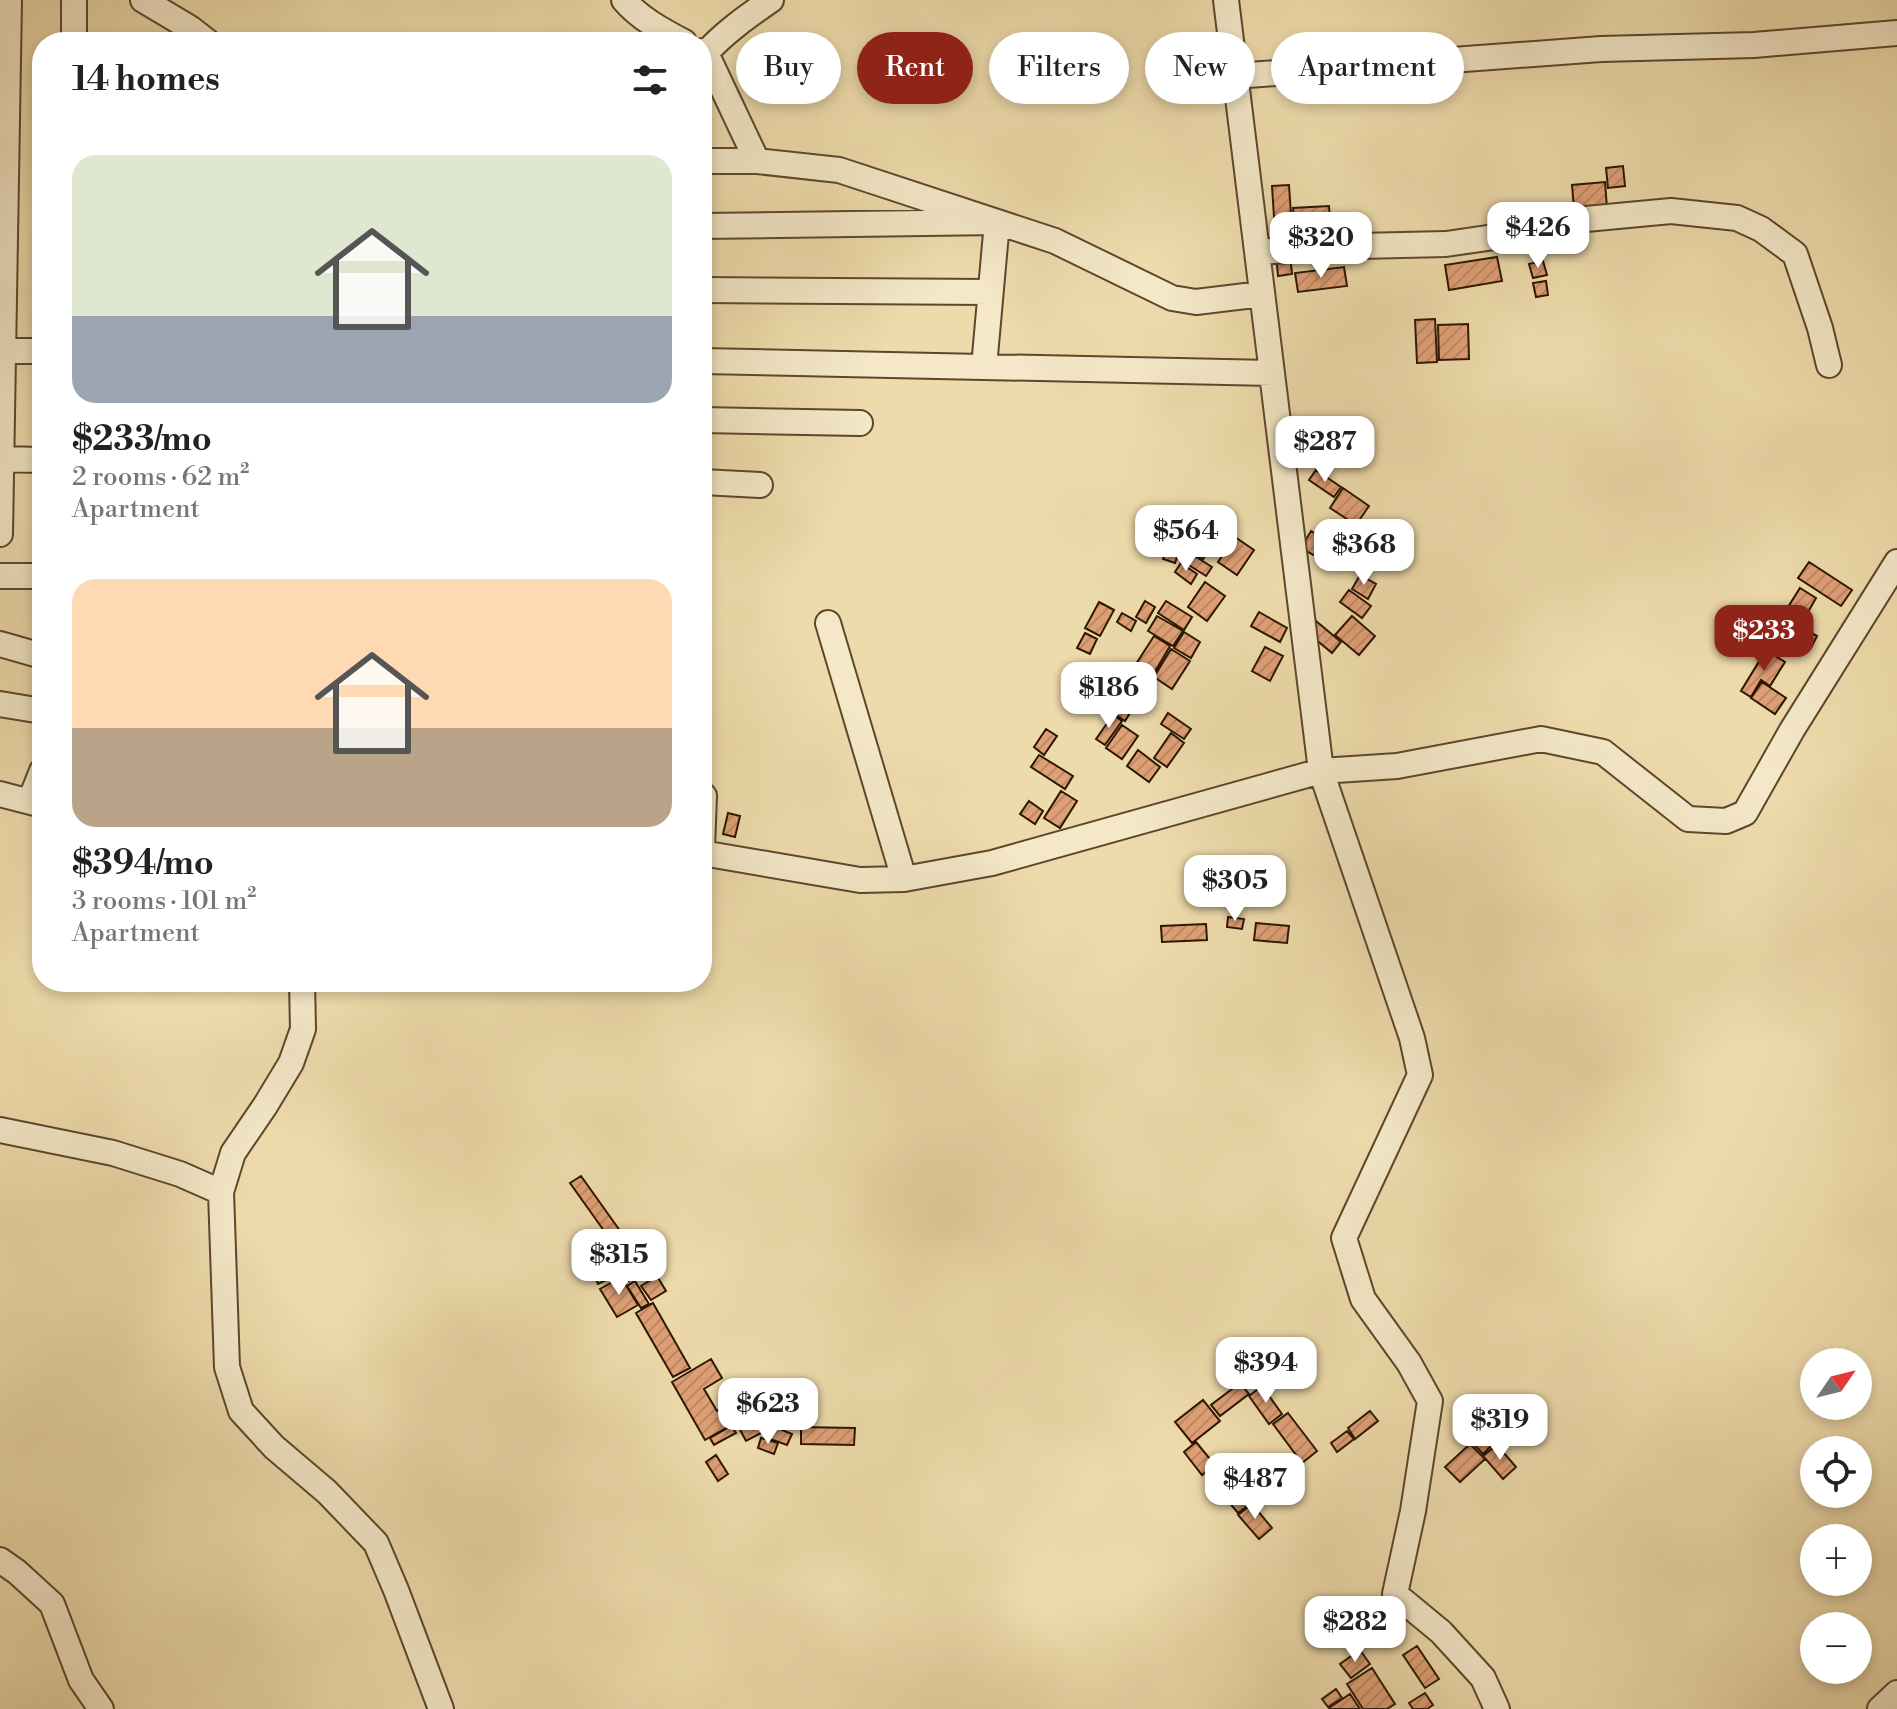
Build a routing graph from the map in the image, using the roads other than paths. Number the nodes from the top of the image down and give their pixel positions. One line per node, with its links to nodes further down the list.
1 (9, 0): 24 (street)
2 (74, 0): 7 (street)
3 (143, 0): 8 (street)
4 (624, 0): 9 (street)
5 (771, 0): 12 (street)
6 (1226, 0): 10 (street)
7 (74, 32)
8 (195, 32)
9 (666, 32)
10 (1230, 32)
11 (1897, 33): 13 (street)
12 (712, 42)
13 (1255, 75)
14 (712, 77): 17 (street)
15 (1238, 104): 20 (street)
16 (712, 161): 17 (street)
17 (757, 161): 18 (street)
18 (997, 222): 19 (street); 22 (street); 23 (street)
19 (712, 226)
20 (1257, 252): 23 (street); 27 (street)
21 (712, 290): 22 (street)
22 (990, 292): 28 (street)
23 (1262, 294): 29 (street)
24 (1, 351): 25 (street); 32 (street)
25 (32, 351)
26 (712, 361): 28 (street)
27 (1829, 365)
28 (984, 367): 29 (street)
29 (1272, 373): 45 (street)
30 (712, 420): 31 (street)
31 (860, 423)
32 (0, 459): 33 (street); 36 (street)
33 (32, 460)
34 (712, 483): 35 (street)
35 (760, 485)
36 (0, 534)
37 (1897, 562): 45 (street)
38 (0, 576): 39 (street)
39 (32, 576)
40 (828, 623): 49 (street)
41 (0, 644): 42 (street)
42 (32, 653)
43 (0, 704): 44 (street)
44 (32, 709)
45 (1321, 771): 49 (street); 57 (street)
46 (0, 794): 47 (street)
47 (32, 802)
48 (712, 852): 49 (street)
49 (904, 879)
50 (302, 992): 52 (street)
51 (0, 1130): 52 (street)
52 (221, 1192): 56 (street)
53 (0, 1560): 55 (street)
54 (1897, 1693): 58 (street)
55 (101, 1709)
56 (441, 1709)
57 (1497, 1709)
58 (1880, 1709)

